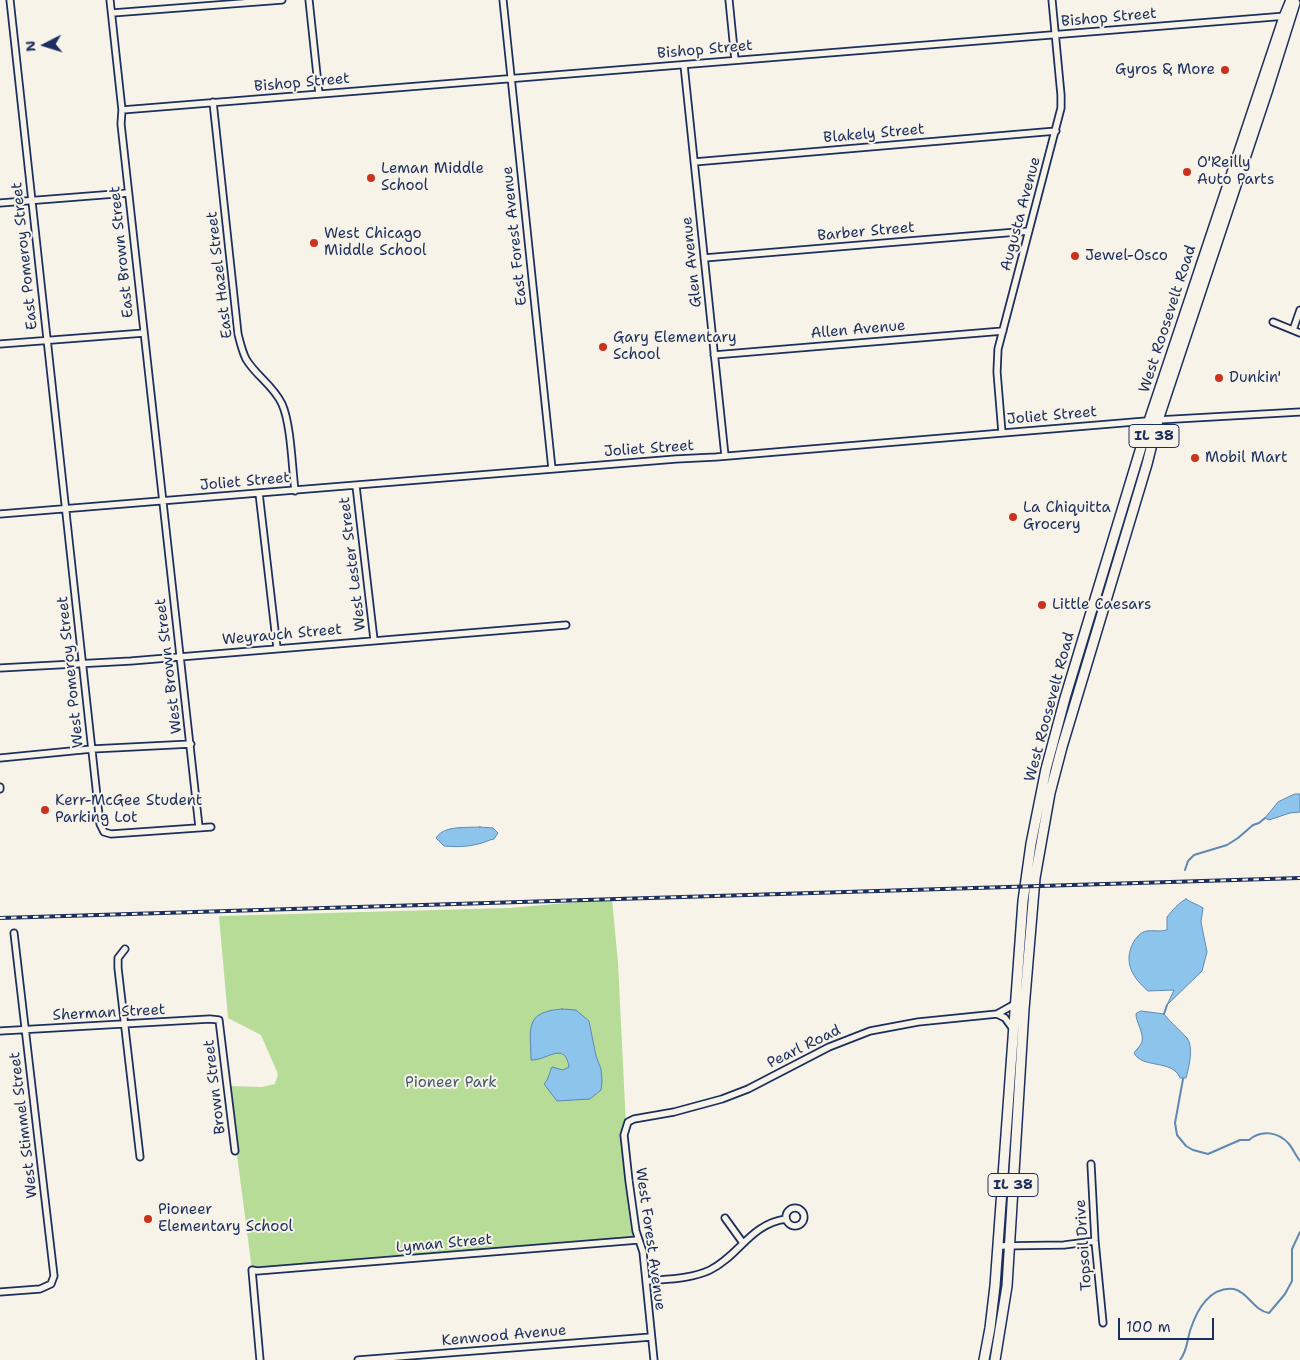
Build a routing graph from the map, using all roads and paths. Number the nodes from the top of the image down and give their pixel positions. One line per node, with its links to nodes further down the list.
1 (10, 0): 22 (street, East Pomeroy Street)
2 (110, 0): 10 (street, East Brown Street)
3 (282, 0): 10 (street)
4 (309, 0): 16 (street)
5 (503, 0): 15 (street, East Forest Avenue)
6 (729, 0): 13 (street)
7 (1052, 0): 12 (street, Augusta Avenue)
8 (1291, 0): 11 (main road, West Roosevelt Road / IL 38)
9 (1296, 0): 11 (main road, West Roosevelt Road / IL 38)
10 (112, 13): 18 (street, East Brown Street)
11 (1287, 16): 12 (street, Bishop Street); 36 (main road, West Roosevelt Road / IL 38)
12 (1056, 35): 13 (street, Bishop Street); 19 (street, Augusta Avenue)
13 (735, 60): 14 (street, Bishop Street)
14 (684, 64): 15 (street, Bishop Street); 20 (street, Glen Avenue)
15 (511, 78): 16 (street, Bishop Street); 39 (street, East Forest Avenue)
16 (319, 94): 17 (street, Bishop Street)
17 (212, 102): 18 (street, Bishop Street); 41 (street, East Hazel Street)
18 (122, 110): 21 (street, East Brown Street)
19 (1056, 131): 20 (street, Blakely Street); 24 (street, Augusta Avenue)
20 (694, 162): 25 (street, Glen Avenue)
21 (128, 193): 22 (street); 30 (street, East Brown Street)
22 (32, 200): 23 (street); 32 (street, East Pomeroy Street)
23 (0, 203)
24 (1030, 231): 25 (street, Barber Street); 29 (street, Augusta Avenue)
25 (704, 258): 34 (street, Glen Avenue)
26 (1300, 310): 28 (street)
27 (1274, 322): 28 (street)
28 (1293, 330): 31 (street)
29 (1003, 331): 34 (street, Allen Avenue); 37 (street, Augusta Avenue)
30 (144, 333): 32 (street); 43 (street, East Brown Street)
31 (1300, 333)
32 (47, 340): 33 (street); 44 (street, East Pomeroy Street)
33 (0, 344)
34 (714, 355): 38 (street, Glen Avenue)
35 (1300, 412): 36 (street, Joliet Street)
36 (1153, 420): 37 (street, Joliet Street); 59 (main road, West Roosevelt Road / IL 38); 76 (main road, West Roosevelt Road / IL 38)
37 (1002, 433): 38 (street, Joliet Street)
38 (725, 456): 39 (street, Joliet Street)
39 (552, 469): 40 (street, Joliet Street)
40 (356, 486): 41 (street, Joliet Street); 47 (street, West Lester Street)
41 (295, 490): 42 (street, Joliet Street)
42 (259, 493): 43 (street, Joliet Street); 48 (street)
43 (163, 501): 44 (street, Joliet Street); 49 (street, West Brown Street)
44 (66, 509): 45 (street, Joliet Street); 50 (street, West Pomeroy Street)
45 (0, 514)
46 (566, 625): 47 (street, Weyrauch Street)
47 (374, 640): 48 (street, Weyrauch Street)
48 (277, 648): 49 (street, Weyrauch Street)
49 (180, 656): 50 (street, Weyrauch Street); 52 (street, West Brown Street)
50 (83, 663): 51 (street, Weyrauch Street); 53 (street, West Pomeroy Street)
51 (0, 668)
52 (190, 744): 53 (street); 56 (street, West Brown Street)
53 (92, 750): 54 (street); 56 (street, West Pomeroy Street)
54 (0, 758)
55 (212, 827): 56 (street)
56 (199, 828)
57 (14, 933): 64 (street, West Stimmel Street)
58 (125, 949): 62 (street)
59 (1015, 1004): 60 (street, Pearl Road); 63 (main road, West Roosevelt Road / IL 38)
60 (997, 1014): 63 (street); 66 (street, Pearl Road)
61 (219, 1020): 62 (street, Sherman Street); 67 (street, Brown Street)
62 (124, 1024): 64 (street, Sherman Street); 68 (street)
63 (1013, 1029): 75 (main road, West Roosevelt Road / IL 38)
64 (25, 1030): 65 (street, Sherman Street); 78 (street, West Stimmel Street)
65 (0, 1031)
66 (628, 1122): 72 (street, West Forest Avenue)
67 (235, 1151)
68 (140, 1157)
69 (1091, 1164): 73 (street, Topsoil Drive)
70 (725, 1218): 74 (street)
71 (786, 1219): 74 (street)
72 (638, 1240): 77 (street, West Forest Avenue); 81 (street, Lyman Street)
73 (1095, 1242): 76 (street); 79 (street, Topsoil Drive)
74 (743, 1243): 77 (street)
75 (998, 1246): 76 (street); 84 (main road, West Roosevelt Road / IL 38)
76 (1010, 1246): 85 (main road, West Roosevelt Road / IL 38)
77 (646, 1281): 80 (street, West Forest Avenue)
78 (0, 1292)
79 (1103, 1323)
80 (651, 1337): 82 (street, Kenwood Avenue); 83 (street, West Forest Avenue)
81 (260, 1360)
82 (358, 1360)
83 (654, 1360)
84 (984, 1360)
85 (995, 1360)

